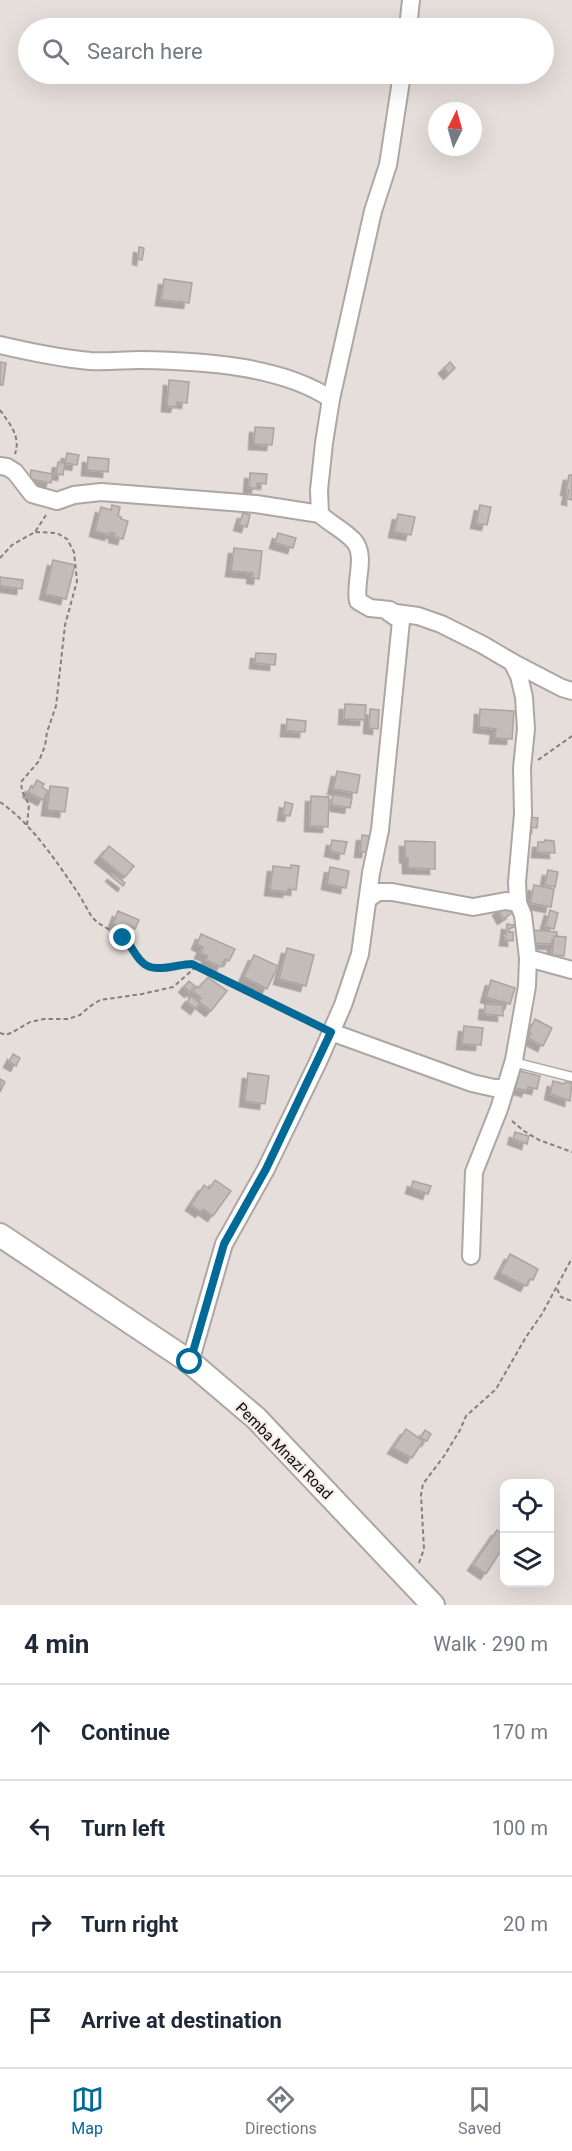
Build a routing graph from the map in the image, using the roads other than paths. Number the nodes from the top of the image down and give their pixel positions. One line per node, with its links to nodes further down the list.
1 (411, 0): 2 (street)
2 (409, 18)
3 (400, 84): 5 (street)
4 (0, 345): 5 (street)
5 (331, 399): 7 (street)
6 (4, 466): 7 (street)
7 (320, 514): 8 (street)
8 (388, 612): 9 (street); 11 (street)
9 (512, 662): 10 (street); 12 (street)
10 (572, 691)
11 (368, 899): 12 (street); 15 (street)
12 (518, 903): 13 (street)
13 (528, 958): 14 (street); 16 (street)
14 (572, 970)
15 (331, 1032): 18 (street); 21 (street)
16 (514, 1060): 17 (lane); 18 (street)
17 (572, 1077)
18 (504, 1088): 20 (street)
19 (0, 1235): 21 (main road, Pemba Mnazi Road)
20 (471, 1256)
21 (190, 1362): 22 (main road, Pemba Mnazi Road)
22 (433, 1605)

